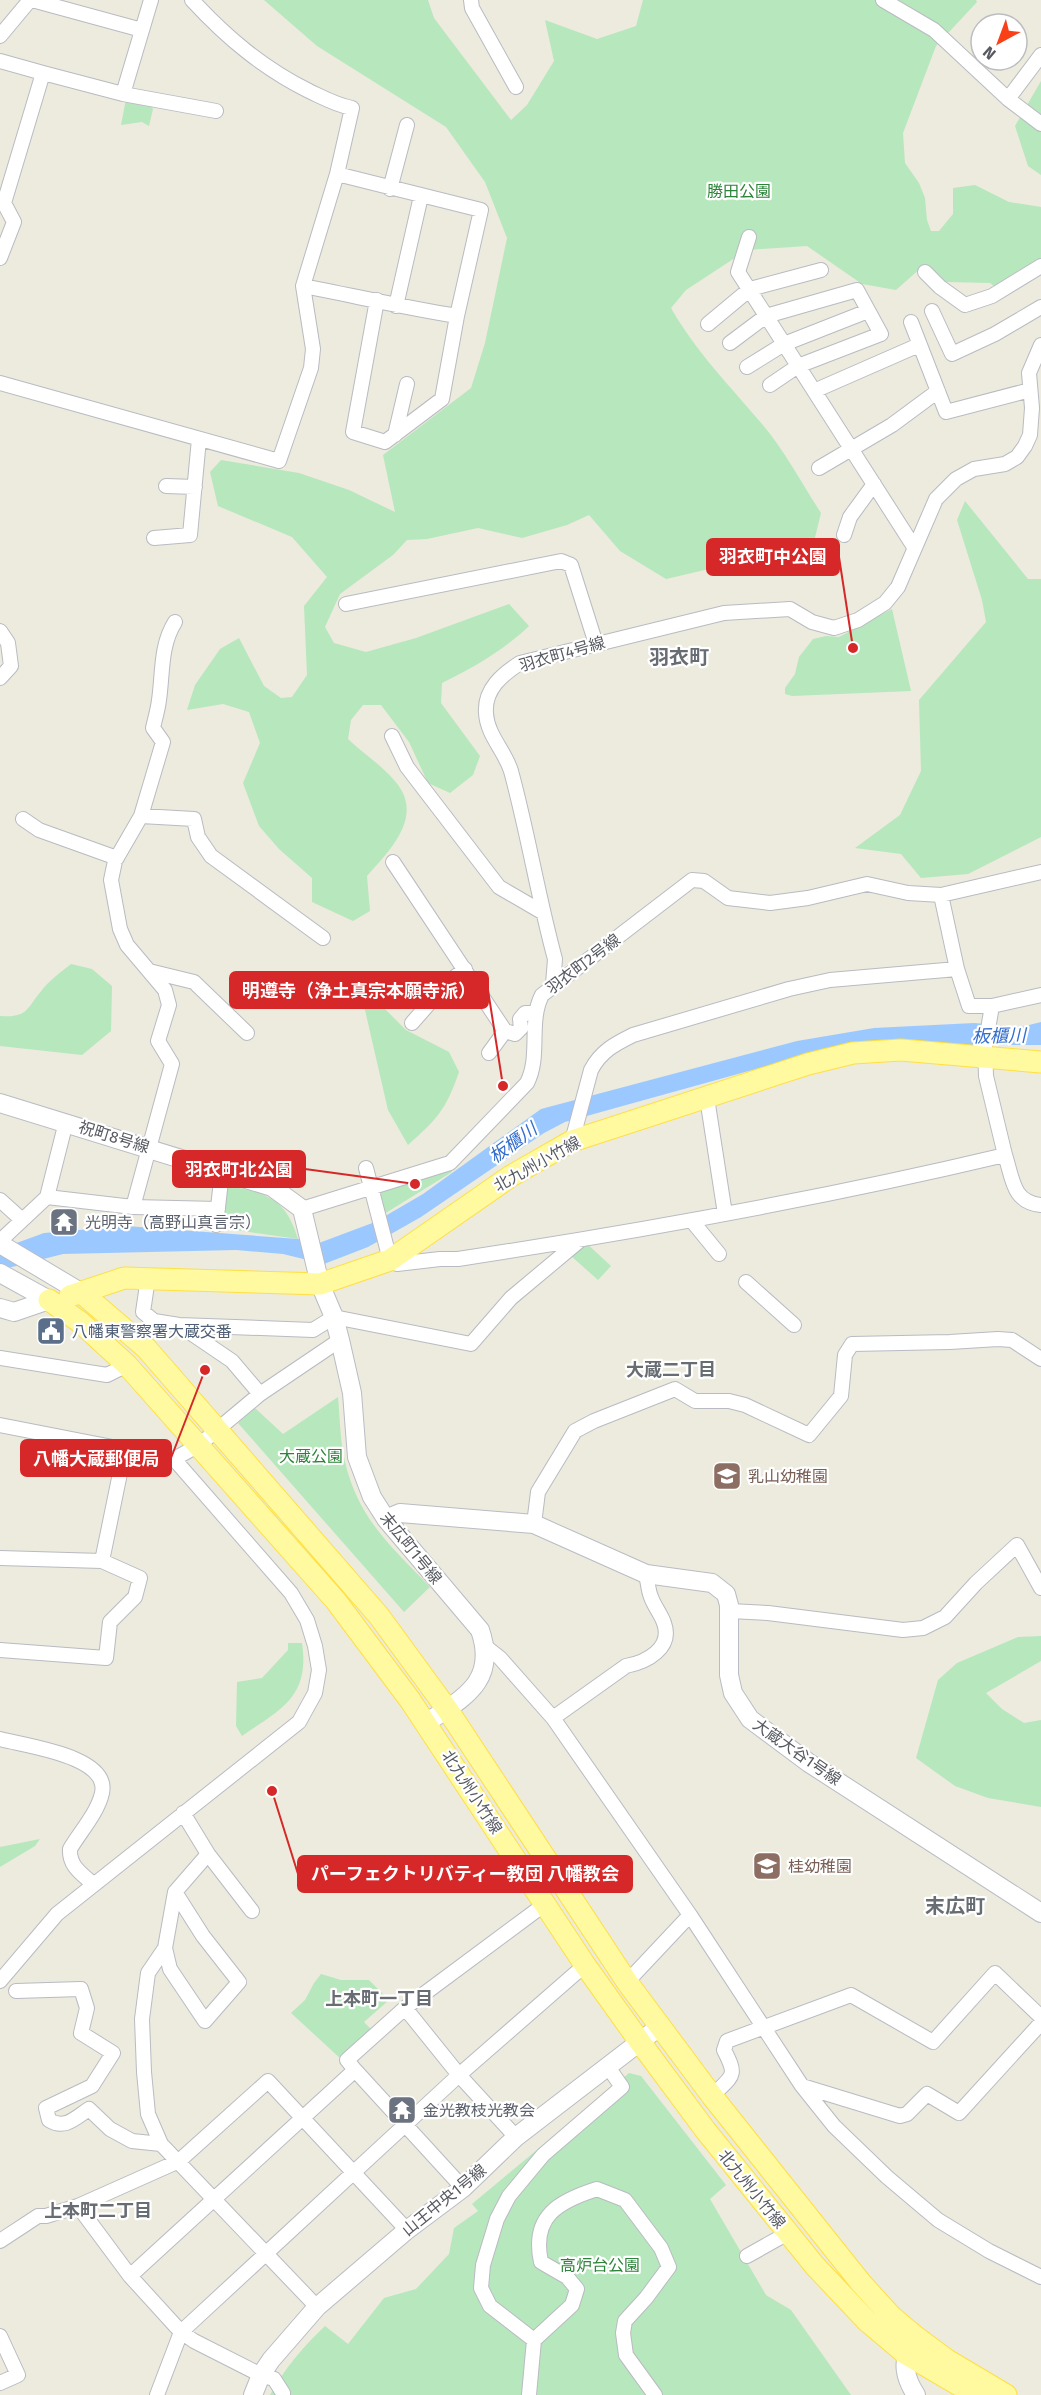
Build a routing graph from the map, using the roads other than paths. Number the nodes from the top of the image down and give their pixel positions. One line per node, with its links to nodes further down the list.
1 (31, 0): 6 (street); 7 (street)
2 (151, 0): 6 (street)
3 (192, 0): 17 (street)
4 (471, 0): 11 (street)
5 (883, 0): 13 (street)
6 (142, 30): 12 (street)
7 (0, 36)
8 (1041, 55): 13 (street)
9 (0, 61): 10 (street)
10 (43, 73): 12 (street); 20 (street)
11 (516, 87)
12 (123, 94): 14 (street)
13 (1008, 99): 15 (street)
14 (216, 111)
15 (1041, 124)
16 (407, 125): 18 (street)
17 (337, 174): 18 (street); 26 (street)
18 (390, 189): 19 (street)
19 (421, 196): 29 (street); 33 (street)
20 (2, 202): 22 (street)
21 (749, 237): 27 (street)
22 (0, 258)
23 (1041, 266): 25 (street)
24 (821, 270): 27 (street)
25 (925, 272)
26 (303, 286): 28 (street); 51 (street)
27 (750, 289): 34 (street); 36 (street)
28 (377, 300): 29 (street); 50 (street)
29 (396, 306): 33 (street)
30 (1041, 307): 32 (street)
31 (868, 311): 34 (street); 38 (street); 41 (street)
32 (932, 312)
33 (457, 316): 50 (street)
34 (766, 316): 37 (street); 38 (street)
35 (911, 322): 39 (street)
36 (708, 324)
37 (730, 343)
38 (784, 344): 41 (street); 42 (street)
39 (919, 345): 48 (street); 49 (street)
40 (1041, 345): 43 (street)
41 (798, 366): 46 (street); 48 (street)
42 (747, 367)
43 (1035, 376): 47 (street)
44 (0, 383): 51 (street)
45 (407, 384): 50 (street)
46 (770, 385)
47 (1030, 390): 49 (street); 59 (street)
48 (814, 391): 52 (street)
49 (938, 391): 52 (street)
50 (395, 435)
51 (199, 439): 56 (street)
52 (851, 449): 53 (street); 54 (street)
53 (819, 468)
54 (874, 484): 57 (street); 59 (street)
55 (166, 486): 56 (street)
56 (195, 487): 58 (street)
57 (844, 535)
58 (154, 538)
59 (914, 548): 63 (street, 羽衣町4号線)
60 (346, 604): 63 (street)
61 (175, 622): 66 (street)
62 (0, 632): 64 (street)
63 (596, 644): 72 (street, 羽衣町4号線)
64 (0, 678)
65 (392, 736): 72 (street)
66 (141, 816): 68 (street); 73 (street)
67 (22, 819): 68 (street)
68 (117, 858): 76 (street)
69 (393, 862): 74 (street)
70 (1041, 872): 71 (street)
71 (942, 895): 75 (street); 77 (street, 羽衣町2号線)
72 (542, 912): 77 (street, 羽衣町4号線)
73 (323, 938)
74 (465, 969): 81 (street); 82 (street)
75 (957, 969): 79 (street); 90 (street)
76 (149, 971): 83 (street); 91 (street)
77 (553, 984): 80 (street, 羽衣町2号線)
78 (1041, 995): 79 (street)
79 (992, 1006): 84 (street)
80 (536, 1013): 82 (street); 95 (street, 羽衣町2号線)
81 (412, 1023)
82 (505, 1031): 85 (street)
83 (247, 1033)
84 (985, 1052): 86 (main road, 北九州小竹線); 87 (main road, 北九州小竹線); 92 (street)
85 (489, 1053)
86 (1038, 1060)
87 (707, 1098): 90 (main road, 北九州小竹線); 102 (street)
88 (0, 1103): 89 (street, 祝町8号線)
89 (66, 1122): 91 (street, 祝町8号線); 96 (street)
90 (574, 1132): 108 (main road, 北九州小竹線)
91 (148, 1148): 94 (street, 祝町8号線); 99 (street)
92 (1005, 1155): 98 (street); 102 (street)
93 (366, 1168): 95 (street)
94 (222, 1172): 100 (street); 101 (street, 祝町8号線)
95 (370, 1188): 101 (street, 羽衣町2号線); 108 (street)
96 (47, 1197): 99 (street); 103 (street)
97 (0, 1200): 103 (street)
98 (1041, 1205)
99 (133, 1207): 100 (street)
100 (218, 1209): 105 (street)
101 (302, 1209): 110 (street, 末広町1号線)
102 (725, 1214): 104 (street)
103 (21, 1219): 107 (street)
104 (693, 1221): 106 (street); 109 (street)
105 (216, 1225)
106 (580, 1240): 108 (street); 117 (street)
107 (0, 1242): 114 (street)
108 (388, 1253): 110 (main road, 北九州小竹線)
109 (719, 1254)
110 (318, 1276): 112 (main road, 北九州小竹線); 117 (street, 末広町1号線)
111 (8, 1277): 115 (street)
112 (148, 1278): 114 (main road, 北九州小竹線); 118 (street)
113 (746, 1282): 119 (street)
114 (82, 1293): 115 (main road, 北九州小竹線); 126 (main road, 北九州小竹線)
115 (50, 1300): 116 (street); 123 (main road, 北九州小竹線)
116 (0, 1308)
117 (334, 1317): 118 (street); 120 (street, 末広町1号線)
118 (179, 1325): 124 (street)
119 (794, 1325)
120 (340, 1340): 124 (street); 130 (street, 末広町1号線)
121 (0, 1358): 123 (street)
122 (1041, 1359): 131 (street)
123 (127, 1365): 127 (main road, 北九州小竹線)
124 (260, 1394): 126 (street)
125 (0, 1425): 128 (street)
126 (218, 1429): 127 (street); 139 (main road, 北九州小竹線)
127 (199, 1445): 129 (street); 141 (main road, 北九州小竹線)
128 (125, 1449): 129 (street); 133 (street)
129 (174, 1459): 143 (street)
130 (386, 1519): 131 (street); 137 (street, 末広町1号線)
131 (534, 1524): 134 (street)
132 (0, 1558): 133 (street)
133 (102, 1561): 138 (street)
134 (646, 1574): 136 (street); 140 (street)
135 (1041, 1588): 136 (street)
136 (730, 1611): 149 (street, 大蔵大谷1号線)
137 (486, 1647): 139 (street); 140 (street)
138 (0, 1650)
139 (447, 1709): 141 (street); 154 (main road, 北九州小竹線)
140 (553, 1718): 150 (street)
141 (426, 1724): 147 (main road, 北九州小竹線)
142 (0, 1739): 145 (street)
143 (183, 1813): 144 (street); 145 (street)
144 (208, 1854): 146 (street); 148 (street)
145 (93, 1884): 153 (street)
146 (175, 1892): 151 (street); 151 (street)
147 (545, 1904): 152 (main road, 北九州小竹線); 156 (street)
148 (252, 1911)
149 (1041, 1913)
150 (690, 1915): 154 (street); 160 (street)
151 (165, 1948): 170 (street)
152 (585, 1965): 161 (main road, 北九州小竹線); 164 (street)
153 (0, 1981)
154 (627, 1982): 159 (main road, 北九州小竹線)
155 (16, 1991): 170 (street)
156 (405, 2008): 163 (street); 164 (street)
157 (1041, 2017): 160 (street)
158 (1041, 2023): 165 (street)
159 (659, 2027): 161 (street, 山王中央1号線); 166 (main road, 北九州小竹線)
160 (763, 2028): 165 (street); 166 (street)
161 (640, 2042): 162 (street, 山王中央1号線); 177 (main road, 北九州小竹線)
162 (608, 2067): 169 (street, 山王中央1号線); 186 (street)
163 (355, 2070): 167 (street); 168 (street)
164 (459, 2075): 168 (street); 169 (street)
165 (802, 2086): 182 (street)
166 (712, 2096): 187 (main road, 北九州小竹線)
167 (302, 2117): 171 (street); 172 (street); 174 (street)
168 (406, 2125): 172 (street); 173 (street)
169 (516, 2137): 173 (street, 山王中央1号線)
170 (161, 2144): 171 (street)
171 (179, 2161): 174 (street); 175 (street)
172 (354, 2175): 176 (street); 179 (street)
173 (463, 2188): 176 (street, 山王中央1号線)
174 (214, 2199): 179 (street); 181 (street)
175 (78, 2206): 178 (street); 181 (street)
176 (407, 2230): 183 (street, 山王中央1号線)
177 (788, 2233): 180 (street); 187 (main road, 北九州小竹線)
178 (0, 2241)
179 (266, 2255): 183 (street); 184 (street)
180 (747, 2256)
181 (130, 2276): 184 (street)
182 (1041, 2277)
183 (317, 2307): 188 (street, 山王中央1号線)
184 (182, 2332): 188 (street); 190 (street)
185 (0, 2336): 189 (street)
186 (534, 2340): 193 (street); 194 (street)
187 (911, 2346): 195 (street); 196 (main road, 北九州小竹線); 197 (main road, 北九州小竹線)
188 (261, 2375): 191 (street, 山王中央1号線); 192 (street)
189 (0, 2383)
190 (157, 2395)
191 (253, 2395)
192 (283, 2395)
193 (529, 2395)
194 (655, 2395)
195 (916, 2395)
196 (976, 2395)
197 (1006, 2395)

